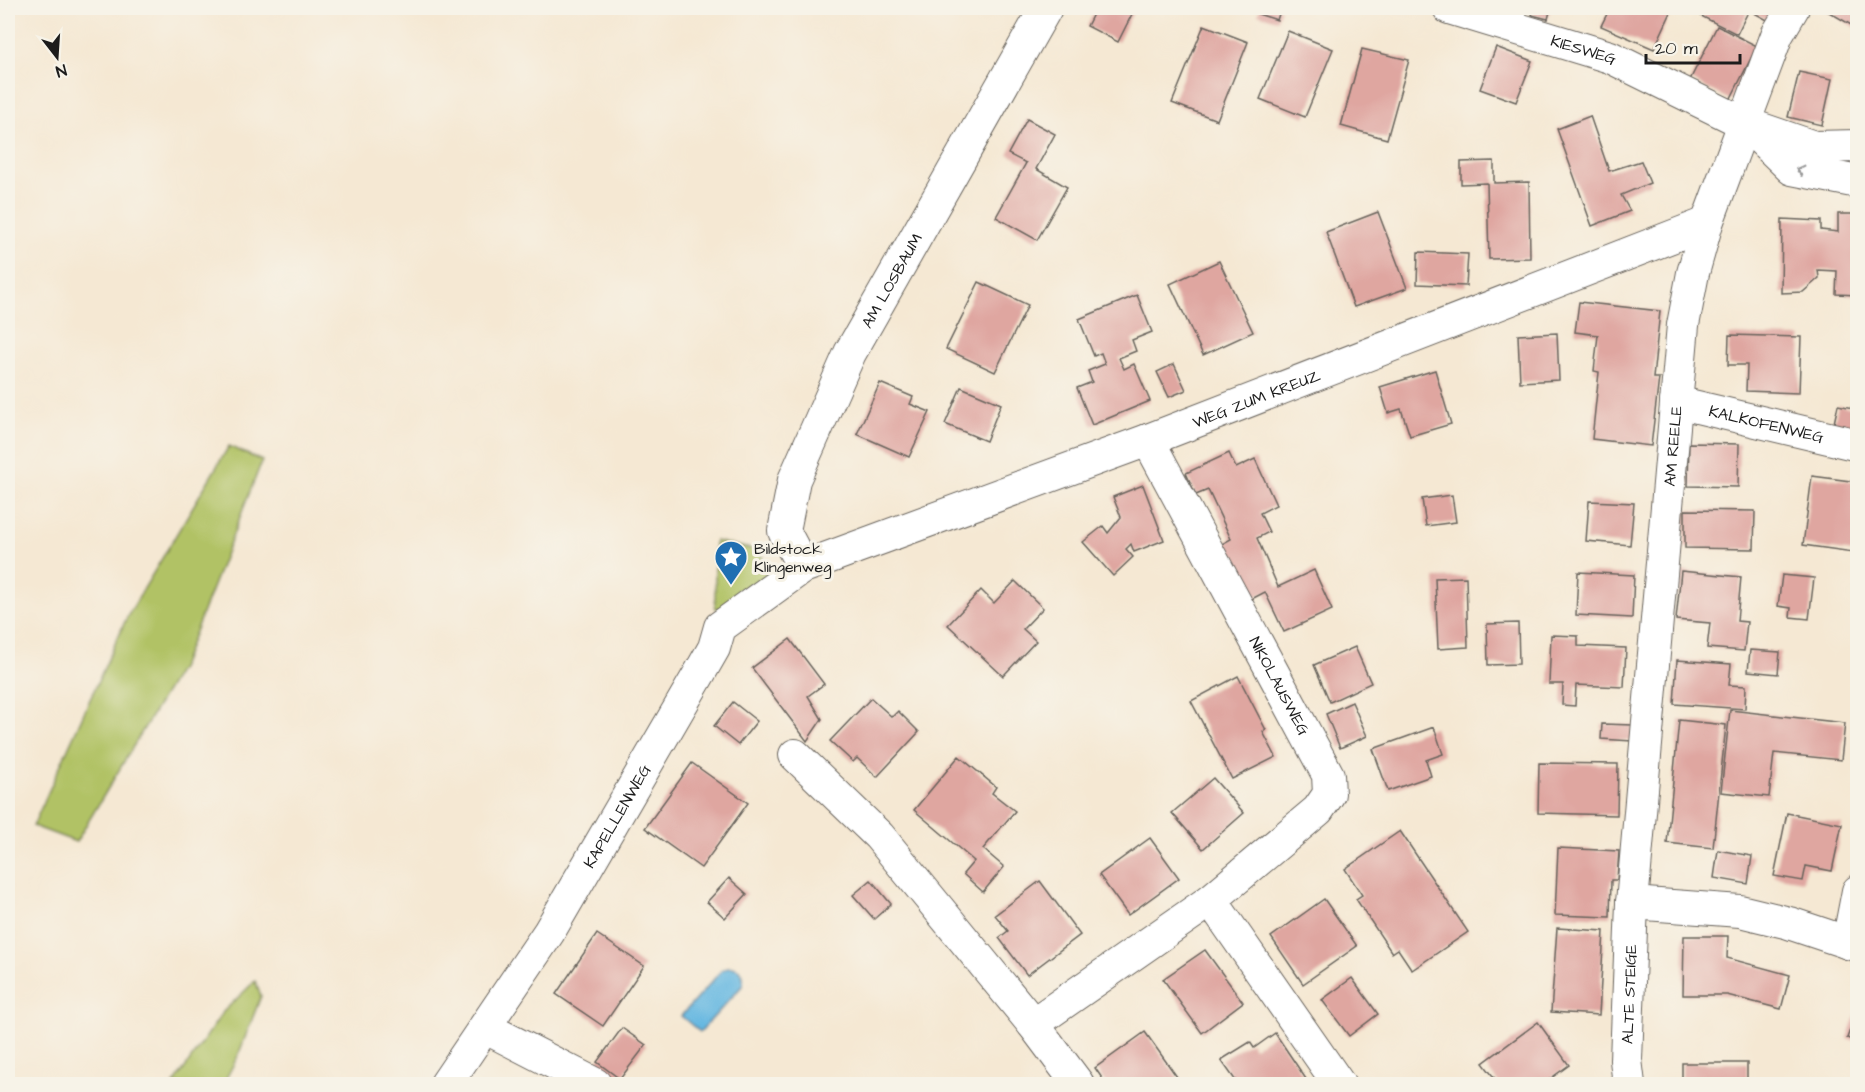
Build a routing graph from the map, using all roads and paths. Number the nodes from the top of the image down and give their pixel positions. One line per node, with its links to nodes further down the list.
1 (1046, 8): 11 (street, AM LOSBAUM)
2 (1449, 8): 4 (street, KIESWEG)
3 (1793, 8): 4 (street, AM REELE)
4 (1744, 123): 5 (street); 6 (street, one-way to 4); 7 (street, AM REELE)
5 (1857, 146)
6 (1857, 182)
7 (1707, 223): 8 (street, AM REELE); 9 (street, WEG ZUM KREUZ)
8 (1676, 402): 10 (street, KALKOFENWEG); 15 (street, AM REELE)
9 (1148, 440): 11 (street, WEG ZUM KREUZ); 14 (street, NIKOLAUSWEG)
10 (1857, 445)
11 (803, 567): 18 (street, KAPELLENWEG)
12 (795, 755): 17 (street)
13 (1857, 891): 16 (street)
14 (1211, 900): 17 (street, NIKOLAUSWEG); 23 (street)
15 (1632, 903): 16 (street); 19 (street, ALTE STEIGE)
16 (1853, 944)
17 (1033, 1024): 22 (street)
18 (486, 1028): 20 (street, KAPELLENWEG); 21 (street)
19 (1627, 1072): 24 (street)
20 (446, 1084)
21 (595, 1084)
22 (1078, 1084)
23 (1339, 1084)
24 (1606, 1084)

